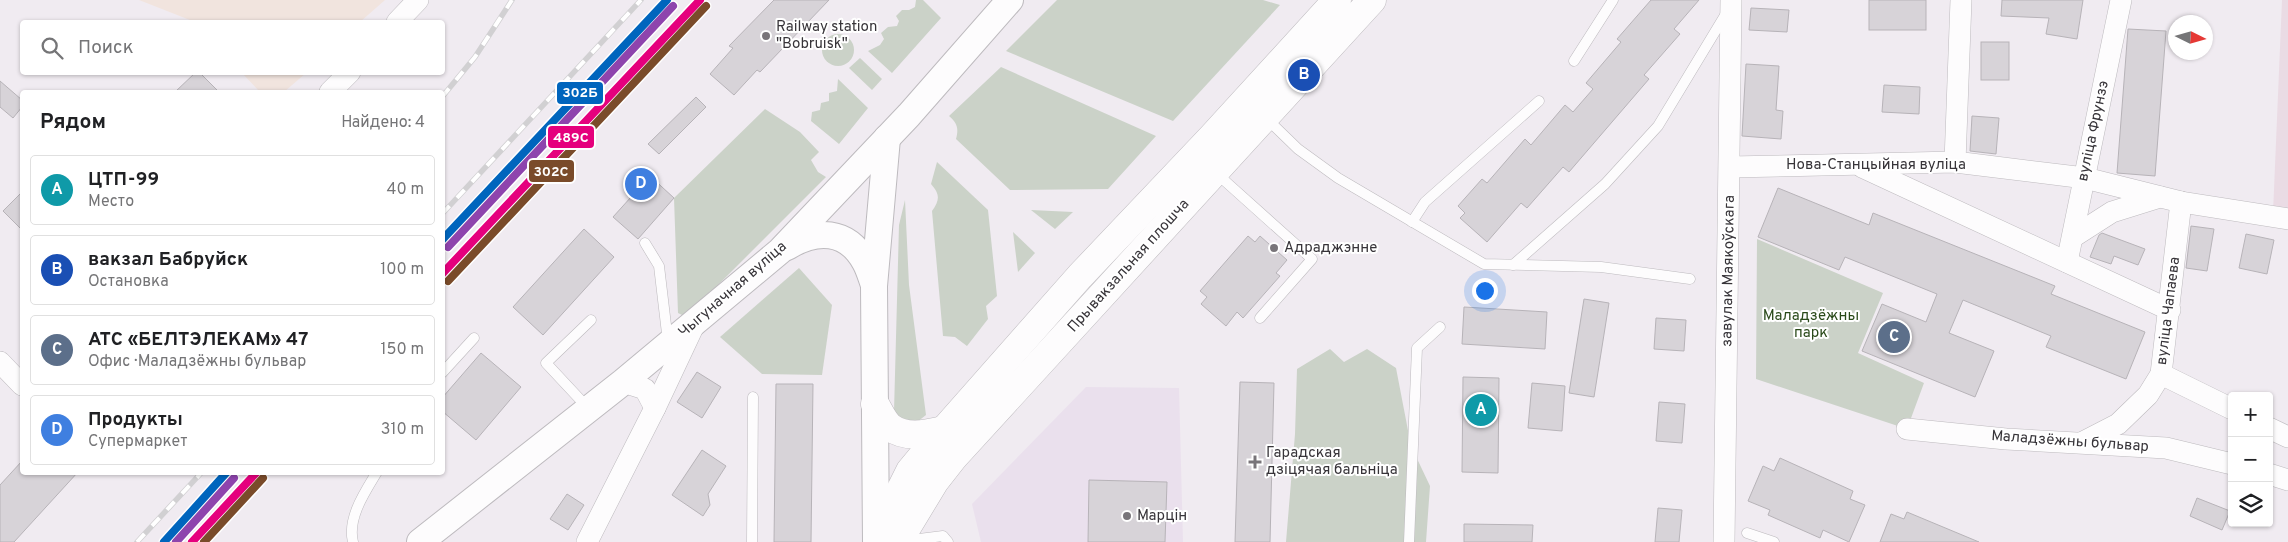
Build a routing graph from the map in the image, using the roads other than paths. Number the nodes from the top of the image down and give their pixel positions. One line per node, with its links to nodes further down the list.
1 (418, 0): 9 (street)
2 (1010, 0): 15 (street, Чыгуначная вуліца)
3 (1337, 0): 50 (main road, Прывакзальная плошча)
4 (1372, 0): 14 (main road, Прывакзальная плошча)
5 (1613, 0): 10 (lane)
6 (1961, 0): 16 (street)
7 (2121, 0): 20 (street, вуліца Фрунзэ)
8 (1731, 3): 18 (street, завулак Маякоўскага); 29 (lane)
9 (400, 20)
10 (1574, 62)
11 (347, 75): 12 (street)
12 (332, 90)
13 (1539, 101): 24 (lane)
14 (1265, 118): 19 (main road, Прывакзальная плошча); 24 (lane)
15 (887, 138): 27 (street, Чыгуначная вуліца); 31 (street)
16 (1955, 162): 17 (street, Нова-Станцыйная вуліца); 20 (street, Нова-Станцыйная вуліца)
17 (1856, 164): 18 (street, Нова-Станцыйная вуліца); 28 (street)
18 (1730, 167): 68 (street, завулак Маякоўскага)
19 (1215, 172): 33 (lane); 65 (main road, Прывакзальная плошча)
20 (2085, 178): 21 (street, Нова-Станцыйная вуліца); 25 (street, вуліца Фрунзэ)
21 (2160, 197): 22 (street, Нова-Станцыйная вуліца); 25 (street)
22 (2181, 202): 23 (street, Нова-Станцыйная вуліца); 32 (street, вуліца Чапаева)
23 (2288, 219)
24 (1412, 222): 29 (lane)
25 (2073, 237): 28 (street, вуліца Фрунзэ)
26 (645, 243): 38 (lane)
27 (780, 251): 31 (street); 35 (street, Чыгуначная вуліца)
28 (2067, 262): 32 (street)
29 (1513, 265): 30 (lane)
30 (1690, 279)
31 (874, 286): 45 (street)
32 (2170, 310): 41 (street, вуліца Чапаева)
33 (1260, 318)
34 (591, 320): 48 (lane)
35 (695, 323): 38 (street, Чыгуначная вуліца); 47 (street)
36 (1440, 327): 67 (lane)
37 (474, 338): 40 (lane)
38 (668, 345): 42 (street, Чыгуначная вуліца)
39 (0, 362): 43 (street)
40 (445, 369)
41 (2161, 374): 46 (street); 53 (street, вуліца Чапаева)
42 (623, 382): 47 (street); 48 (street, Чыгуначная вуліца)
43 (20, 383)
44 (753, 398): 62 (lane)
45 (875, 404): 50 (main road); 63 (street)
46 (2228, 407)
47 (655, 408): 61 (street)
48 (589, 409): 60 (street, Чыгуначная вуліца)
49 (1907, 429): 53 (street, Маладзёжны бульвар)
50 (944, 430): 64 (main road, Прывакзальная плошча)
51 (2273, 430): 52 (street)
52 (2288, 437)
53 (2083, 442): 54 (street, Маладзёжны бульвар)
54 (2228, 463)
55 (375, 475): 59 (lane)
56 (2273, 475): 57 (street)
57 (2288, 480)
58 (1747, 533): 69 (lane)
59 (353, 542)
60 (420, 542)
61 (587, 542)
62 (752, 542)
63 (876, 542)
64 (883, 542)
65 (899, 542): 66 (lane)
66 (948, 542)
67 (1409, 542)
68 (1724, 542)
69 (1774, 542)

